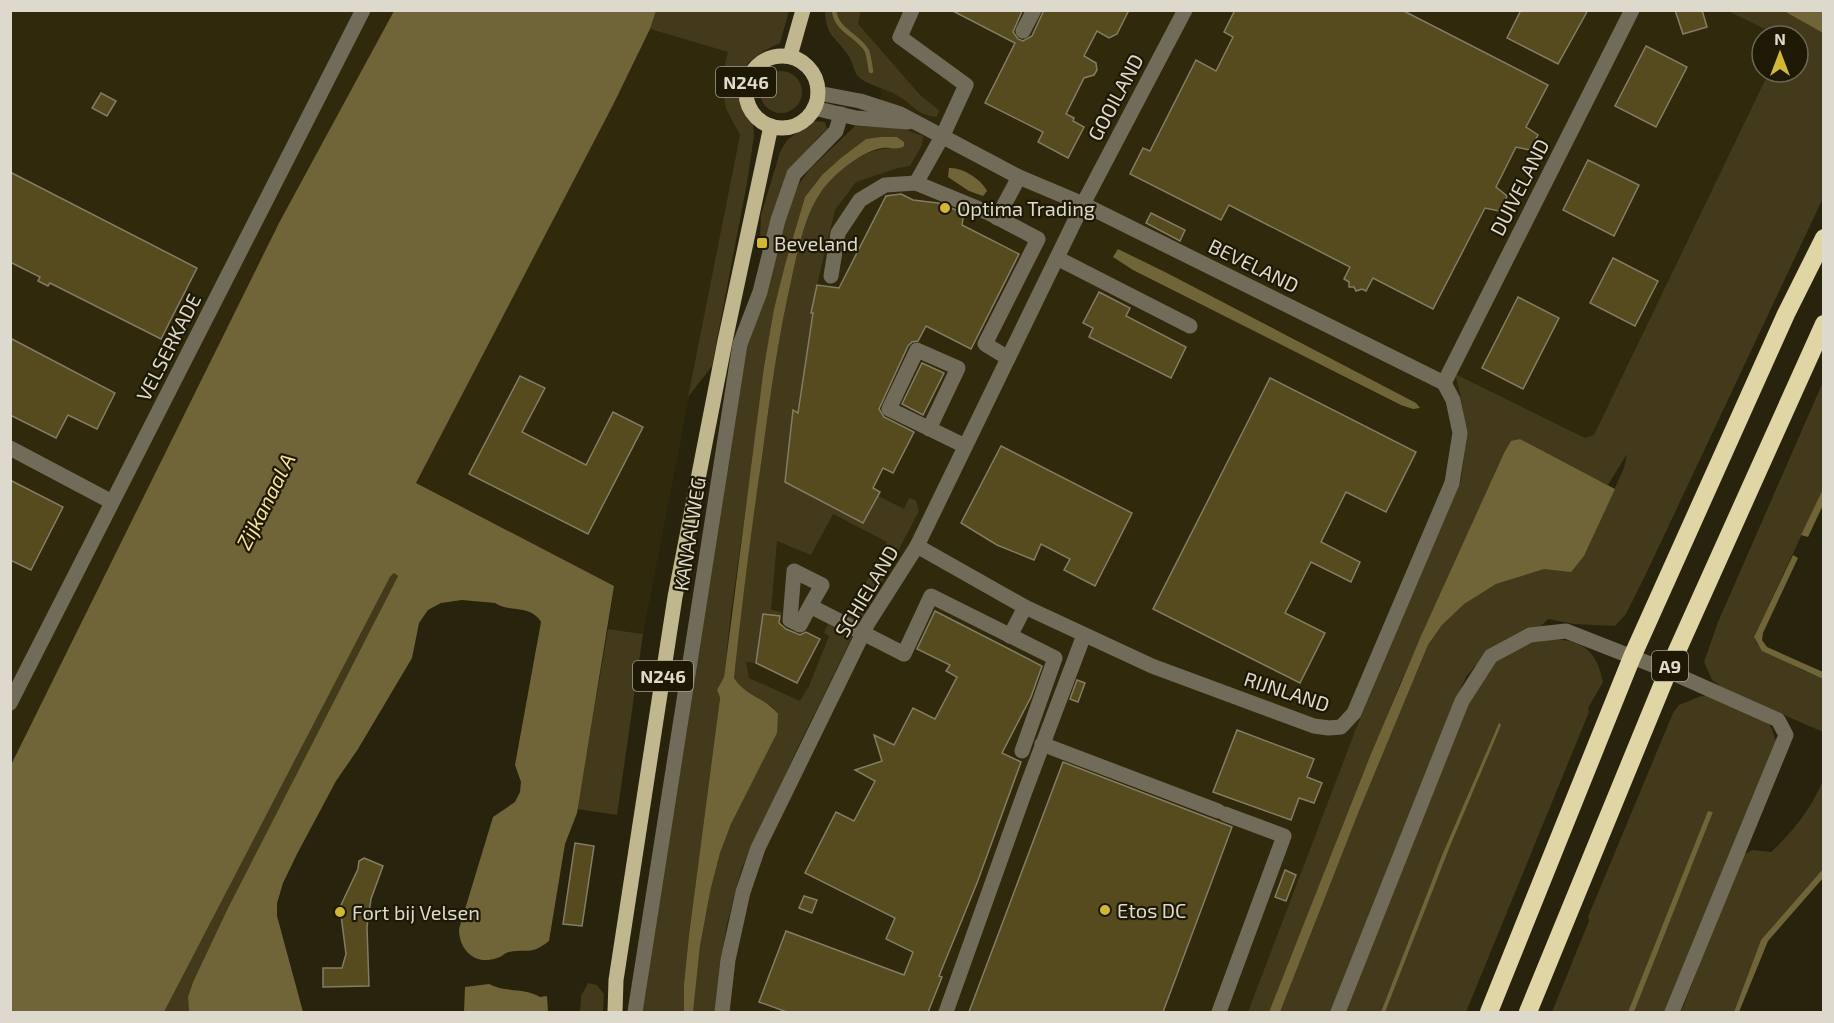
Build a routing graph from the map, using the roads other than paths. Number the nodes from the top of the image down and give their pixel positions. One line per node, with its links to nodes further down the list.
1 (363, 10): 29 (street, VELSERKADE)
2 (803, 10): 8 (main road, N246)
3 (912, 10): 14 (street)
4 (1034, 10): 7 (street)
5 (1185, 10): 17 (street, GOOILAND)
6 (1632, 10): 25 (street, DUIVELAND)
7 (1023, 31)
8 (790, 56): 9 (main road, N246); 13 (main road, N246)
9 (818, 93): 10 (main road); 12 (street, BEVELAND)
10 (814, 108): 11 (street, BEVELAND); 13 (main road)
11 (841, 114): 12 (street, BEVELAND); 42 (street, KANAALWEG)
12 (917, 122): 14 (street, BEVELAND)
13 (771, 126): 41 (main road, KANAALWEG / N246)
14 (943, 135): 15 (street, BEVELAND); 16 (street)
15 (1019, 177): 17 (street, BEVELAND); 18 (street)
16 (916, 183): 18 (street); 21 (street)
17 (1083, 204): 20 (street, SCHIELAND); 25 (street, BEVELAND)
18 (997, 218): 24 (street)
19 (1824, 238): 36 (highway, A9)
20 (1057, 258): 23 (street); 24 (street, SCHIELAND)
21 (831, 276)
22 (1824, 324): 37 (highway, A9)
23 (1190, 327)
24 (1008, 358): 27 (street, SCHIELAND)
25 (1444, 383): 34 (street, RIJNLAND)
26 (929, 429): 26 (street); 27 (street)
27 (965, 446): 30 (street, SCHIELAND)
28 (10, 448): 29 (street)
29 (112, 502): 38 (street, VELSERKADE)
30 (917, 546): 32 (street, RIJNLAND); 33 (street, SCHIELAND)
31 (810, 606): 33 (street)
32 (1025, 607): 34 (street, RIJNLAND); 35 (street)
33 (862, 634): 35 (street); 45 (street, SCHIELAND)
34 (1084, 634): 39 (street)
35 (1010, 636): 40 (street)
36 (1632, 657): 37 (street, A9); 48 (street); 49 (highway, A9)
37 (1668, 671): 50 (highway, A9); 51 (street)
38 (10, 703)
39 (1042, 744): 46 (street); 47 (street)
40 (1022, 751)
41 (616, 980): 42 (street); 43 (main road, KANAALWEG / N246)
42 (639, 984): 44 (street, KANAALWEG)
43 (615, 1012)
44 (635, 1012)
45 (722, 1012)
46 (946, 1012)
47 (1219, 1012)
48 (1338, 1012)
49 (1489, 1012)
50 (1528, 1012)
51 (1672, 1012)

